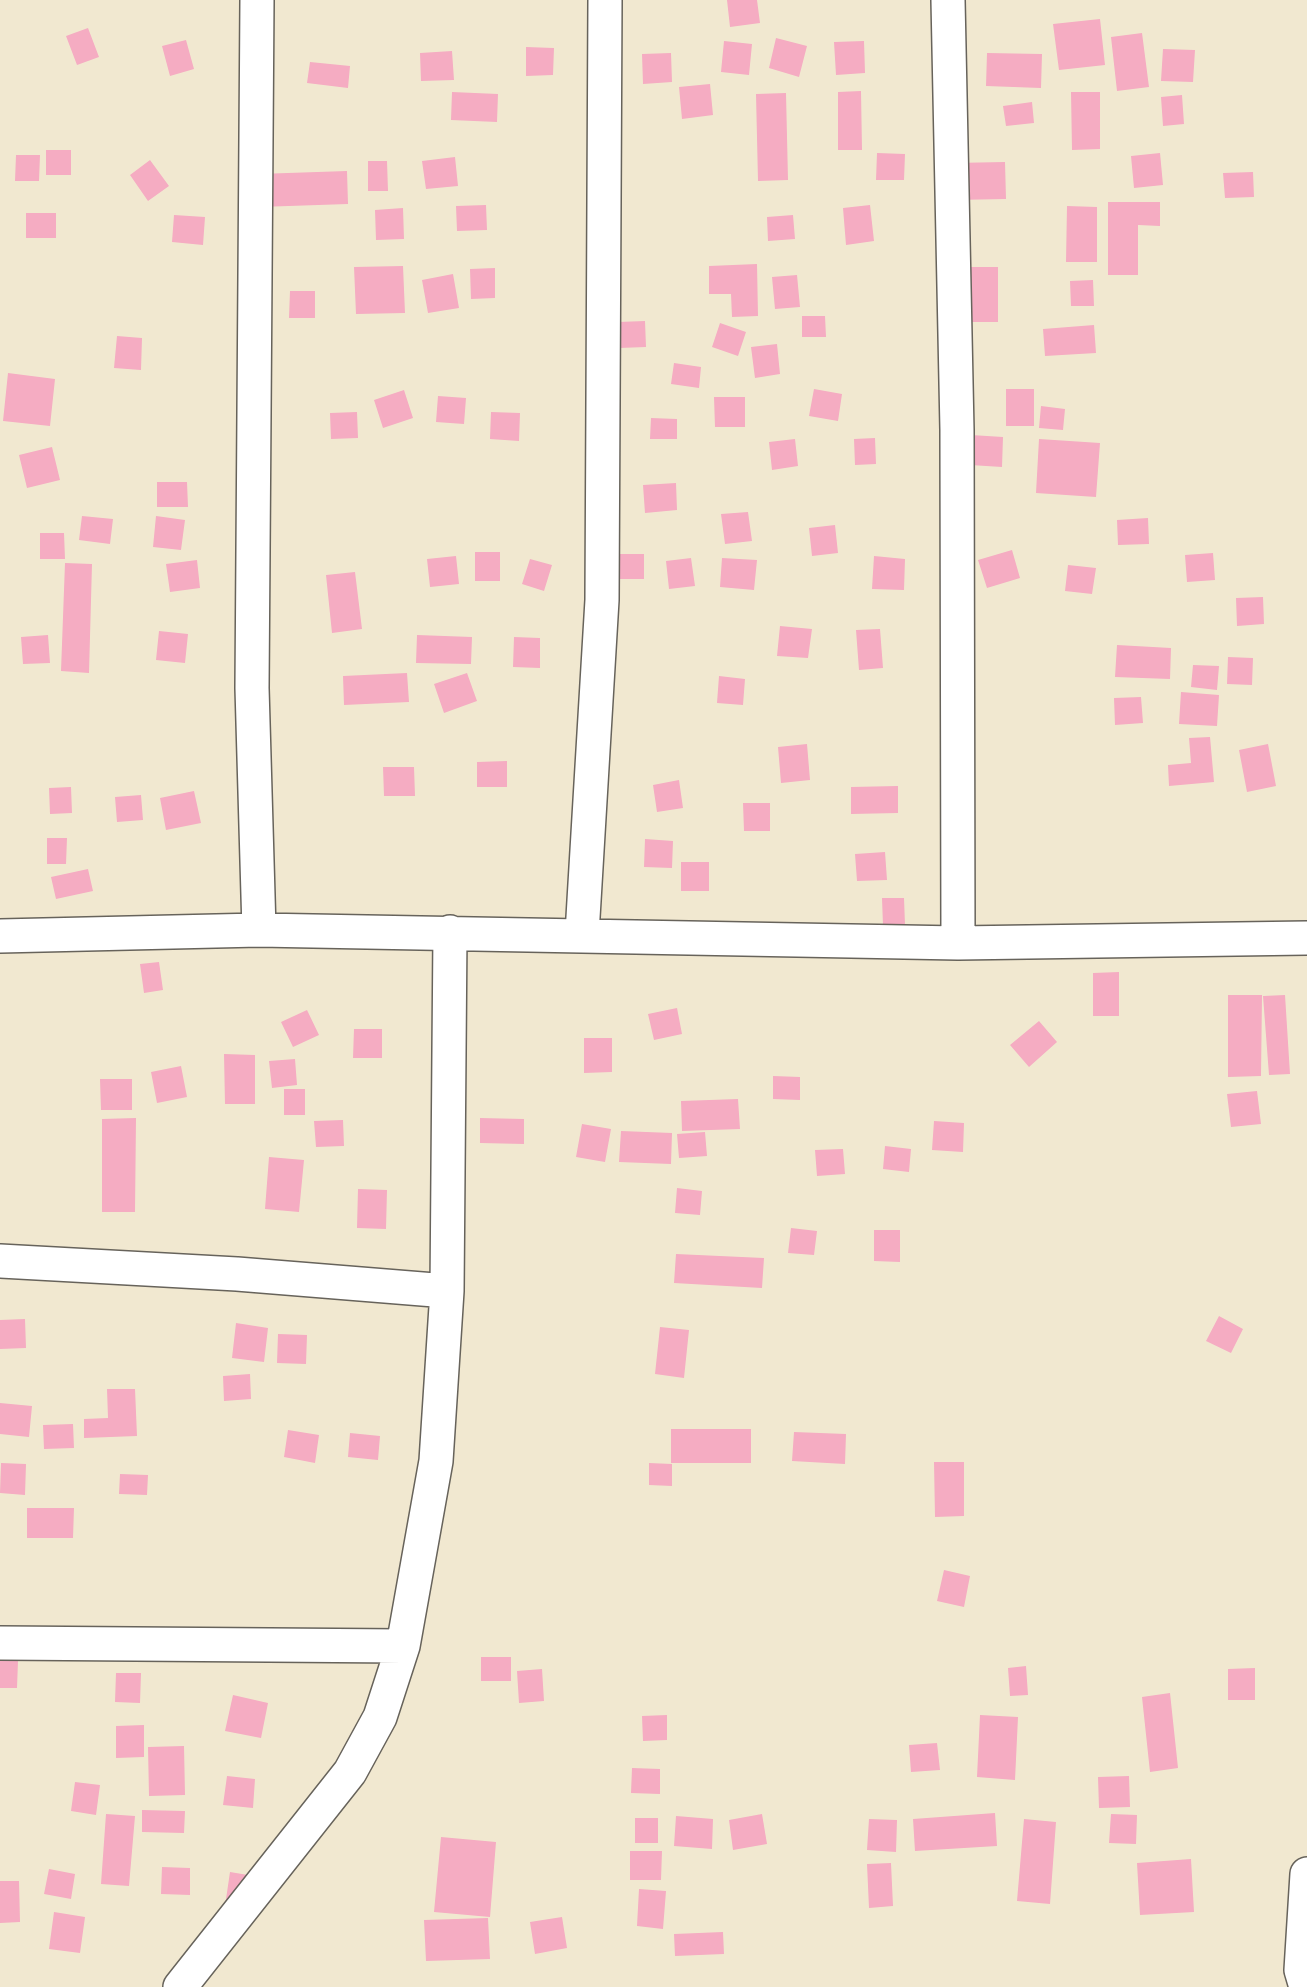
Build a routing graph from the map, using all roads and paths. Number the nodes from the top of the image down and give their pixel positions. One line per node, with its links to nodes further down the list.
1 (257, 0): 4 (street)
2 (605, 0): 6 (street)
3 (948, 0): 9 (street)
4 (259, 930): 5 (street); 7 (street)
5 (450, 932): 6 (street); 11 (street)
6 (582, 934): 9 (street)
7 (0, 936)
8 (1307, 938): 9 (street)
9 (958, 943)
10 (0, 1261): 11 (street)
11 (447, 1291): 13 (street)
12 (0, 1643): 13 (street)
13 (403, 1646): 15 (street)
14 (1307, 1874): 16 (street)
15 (180, 1987)
16 (1306, 1987)

